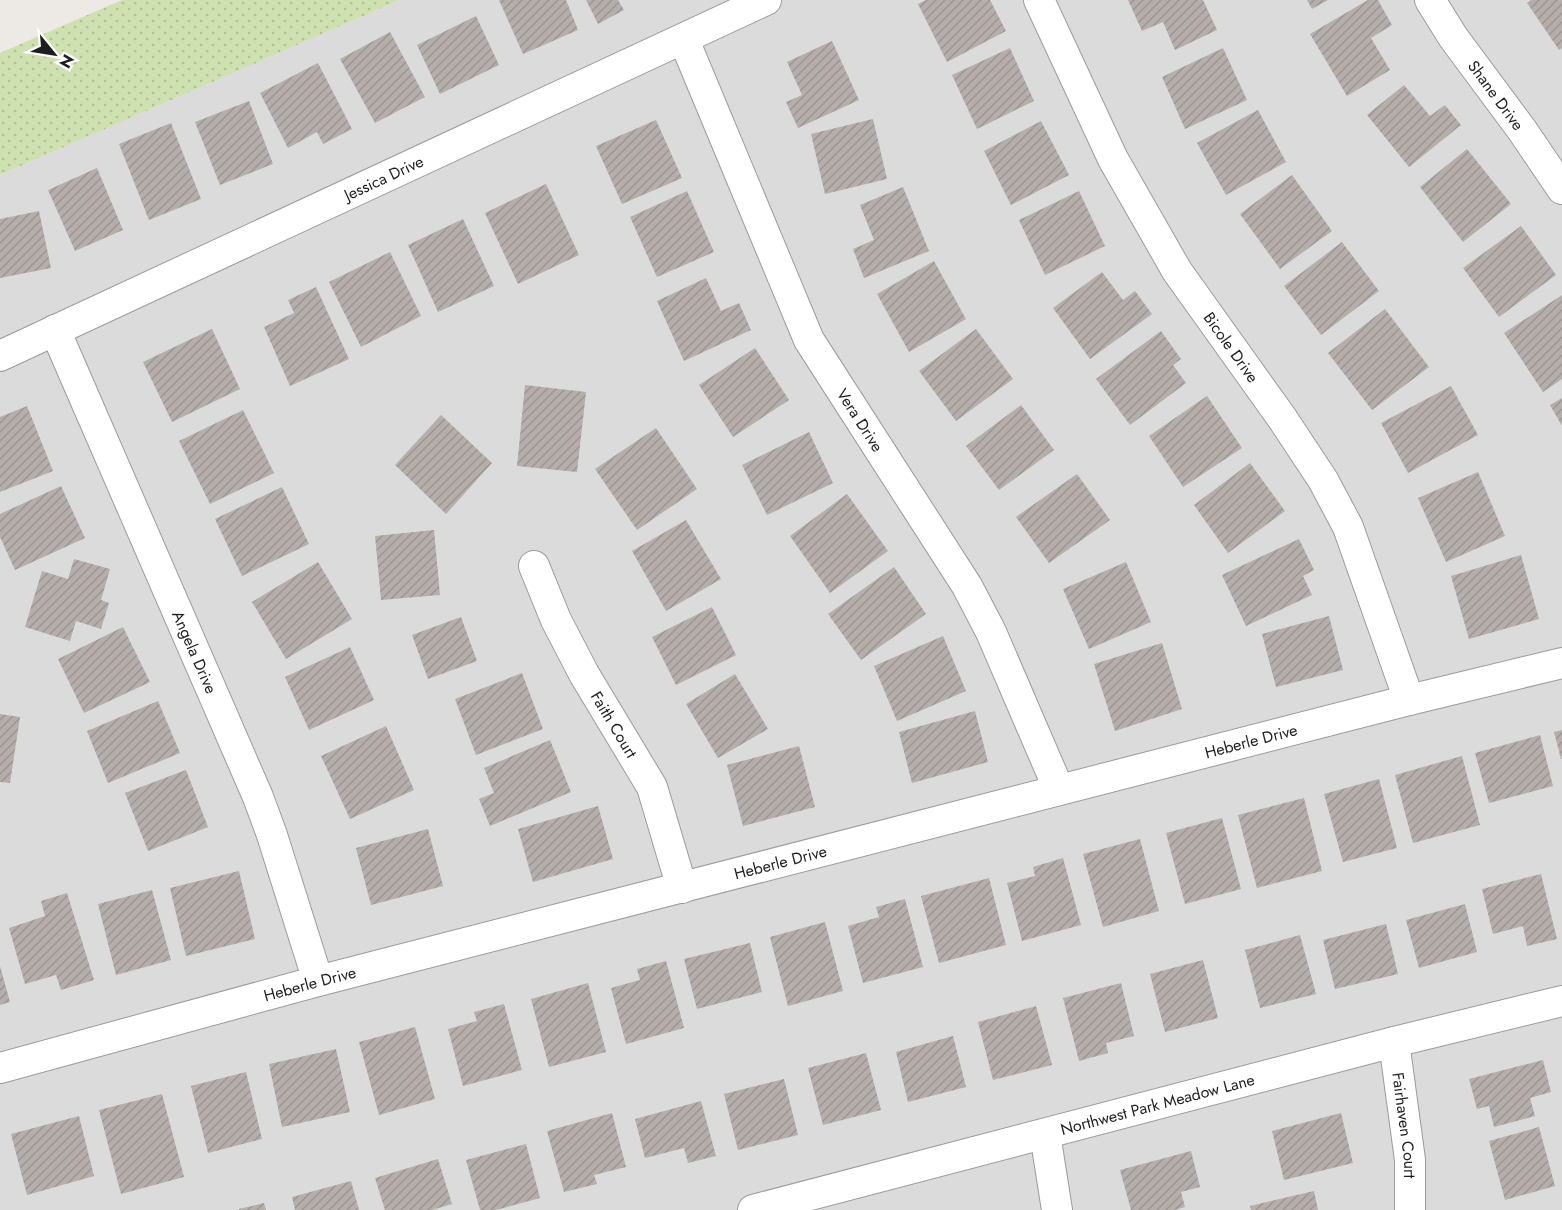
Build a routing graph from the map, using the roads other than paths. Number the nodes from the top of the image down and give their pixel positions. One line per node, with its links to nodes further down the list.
1 (766, 0): 4 (street, Jessica Drive)
2 (1039, 0): 10 (street, Bicole Drive)
3 (1430, 0): 5 (street, Shane Drive)
4 (684, 40): 6 (street, Jessica Drive); 11 (street, Vera Drive)
5 (1562, 189)
6 (55, 330): 7 (street, Jessica Drive); 13 (street, Angela Drive)
7 (0, 356)
8 (534, 566): 12 (street, Faith Court)
9 (1562, 663): 10 (street, Heberle Drive)
10 (1409, 700): 11 (street, Heberle Drive)
11 (1059, 790): 12 (street, Heberle Drive)
12 (682, 888): 13 (street, Heberle Drive)
13 (318, 981): 16 (street, Heberle Drive)
14 (1562, 1001): 15 (street, Northwest Park Meadow Lane)
15 (1394, 1042): 17 (street, Northwest Park Meadow Lane); 20 (street, Fairhaven Court)
16 (0, 1068)
17 (1045, 1134): 18 (street, Northwest Park Meadow Lane); 19 (street)
18 (753, 1210)
19 (1058, 1210)
20 (1410, 1210)

